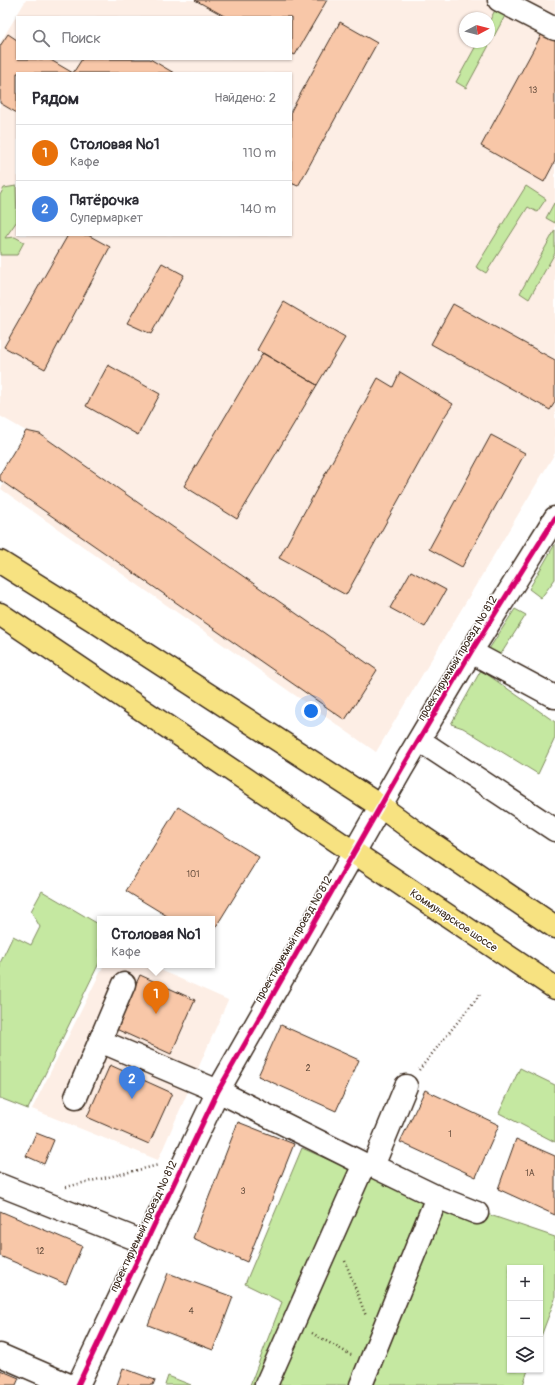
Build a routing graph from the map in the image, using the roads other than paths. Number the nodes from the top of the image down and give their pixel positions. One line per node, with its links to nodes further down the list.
1 (499, 0): 2 (street)
2 (555, 29)
3 (555, 518): 9 (street, проектируемый проезд № 812)
4 (0, 548): 7 (main road)
5 (0, 562): 7 (main road)
6 (0, 614): 10 (main road)
7 (96, 622): 13 (main road)
8 (0, 625): 10 (main road)
9 (471, 652): 11 (street); 12 (street, проектируемый проезд № 812)
10 (73, 663): 15 (main road, Коммунарское шоссе)
11 (555, 696)
12 (419, 740): 13 (street, проектируемый проезд № 812); 14 (street)
13 (380, 806): 15 (street, проектируемый проезд № 812); 16 (main road)
14 (555, 830)
15 (354, 852): 18 (main road, Коммунарское шоссе); 21 (street, проектируемый проезд № 812)
16 (555, 927)
17 (124, 984): 19 (street)
18 (555, 988)
19 (100, 1041): 21 (street); 22 (street)
20 (406, 1086): 23 (street)
21 (218, 1091): 23 (street); 27 (street, проектируемый проезд № 812)
22 (76, 1097)
23 (368, 1165): 25 (street); 31 (street)
24 (0, 1186): 27 (street)
25 (437, 1197): 26 (street); 32 (street)
26 (477, 1213)
27 (146, 1243): 30 (street, проектируемый проезд № 812)
28 (0, 1355): 29 (street)
29 (69, 1385)
30 (78, 1385)
31 (266, 1385)
32 (361, 1385)

